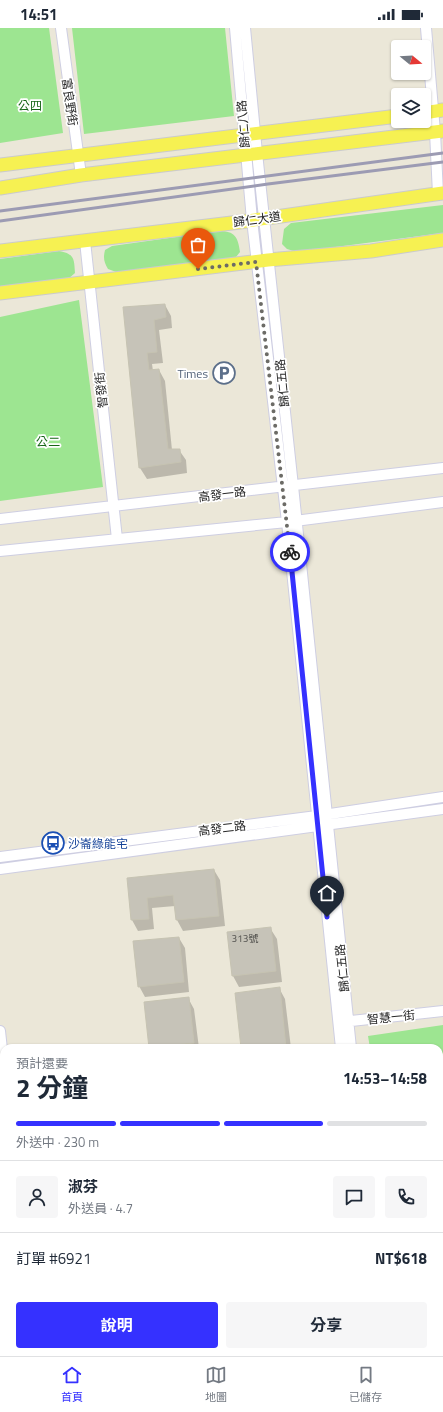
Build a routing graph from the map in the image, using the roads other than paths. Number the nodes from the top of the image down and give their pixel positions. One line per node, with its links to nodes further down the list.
1 (61, 28): 10 (street, 富良野街)
2 (235, 28): 8 (street, 歸仁八路)
3 (245, 28): 8 (street, 歸仁八路)
4 (426, 28): 5 (street)
5 (433, 112): 7 (street)
6 (391, 117): 8 (main road)
7 (439, 132): 9 (main road); 14 (street)
8 (250, 135): 9 (street, 歸仁八路); 10 (main road)
9 (251, 154): 12 (main road); 15 (street, 歸仁八路)
10 (78, 156): 11 (main road); 12 (street, 富良野街)
11 (0, 165)
12 (81, 175): 13 (main road)
13 (0, 188)
14 (440, 194): 15 (main road, 歸仁大道)
15 (258, 220): 17 (main road, 歸仁大道); 19 (street, 歸仁五路)
16 (443, 240): 19 (main road)
17 (85, 241): 18 (main road, 歸仁大道); 20 (street, 智發街)
18 (0, 251)
19 (262, 261): 20 (main road); 23 (street, 歸仁五路); 24 (street, 歸仁五路)
20 (90, 281): 21 (main road); 26 (street, 智發街)
21 (0, 293)
22 (443, 468): 23 (street, 高發一路)
23 (294, 486): 24 (street, 高發一路); 28 (street, 歸仁五路)
24 (282, 487): 26 (street, 高發一路); 28 (street, 歸仁五路)
25 (443, 502): 28 (street)
26 (114, 507): 27 (street, 高發一路); 29 (street, 智發街)
27 (0, 519)
28 (292, 522): 29 (street); 33 (street, 歸仁五路)
29 (117, 539): 30 (street)
30 (0, 551)
31 (443, 797): 33 (street, 高發二路)
32 (443, 809): 33 (street, 高發二路)
33 (322, 820): 34 (street, 高發二路); 35 (street, 高發二路); 37 (street, 歸仁五路)
34 (0, 857)
35 (0, 869)
36 (443, 1011): 37 (street, 智慧一街)
37 (343, 1022): 40 (street, 歸仁五路); 41 (street, 歸仁五路)
38 (0, 1031): 39 (street)
39 (1, 1044)
40 (341, 1044)
41 (350, 1044)

